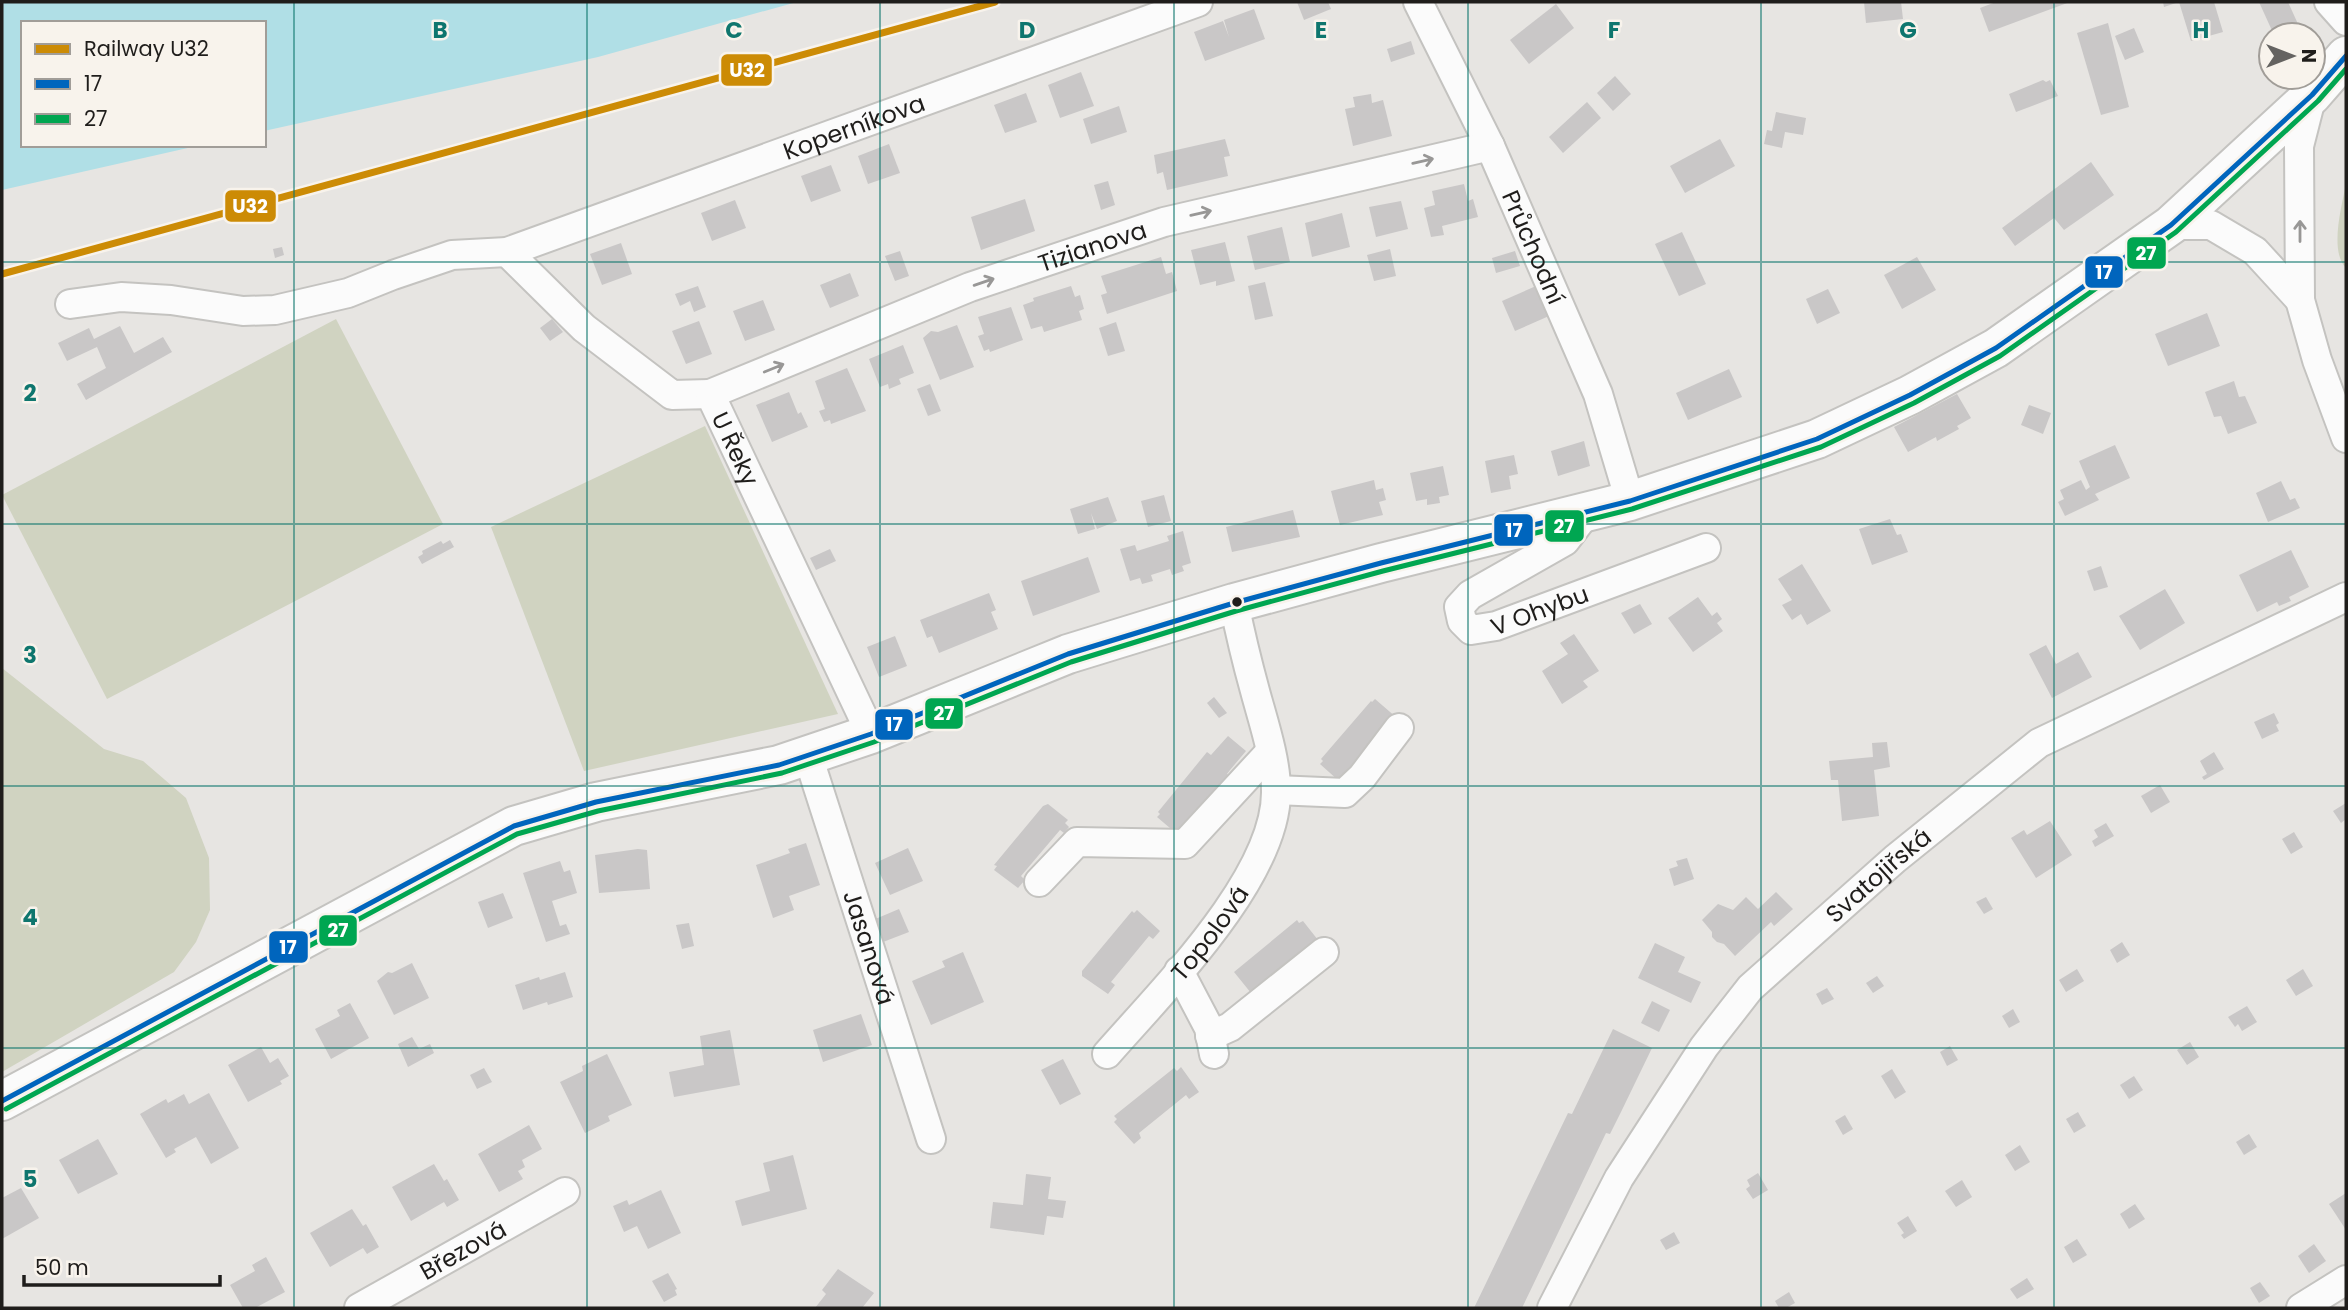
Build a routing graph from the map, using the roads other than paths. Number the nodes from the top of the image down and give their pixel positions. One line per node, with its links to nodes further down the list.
1 (1198, 2): 9 (street, Koperníkova)
2 (1418, 2): 7 (street, Průchodní)
3 (2329, 2): 4 (street)
4 (2346, 21)
5 (2346, 56): 6 (main road)
6 (2312, 95): 8 (main road); 10 (street, one-way to 6)
7 (1490, 146): 12 (street, Tizianova, one-way to 7); 14 (street, Průchodní)
8 (2171, 225): 10 (street); 14 (main road)
9 (507, 252): 11 (street, Koperníkova); 12 (street, U Řeky)
10 (2300, 300): 13 (street)
11 (70, 304)
12 (710, 394): 20 (street, U Řeky)
13 (2346, 438)
14 (1630, 501): 15 (main road)
15 (1588, 511): 16 (street, V Ohybu); 18 (main road)
16 (1706, 548)
17 (2346, 597): 33 (street, Svatojiřská)
18 (1234, 603): 20 (main road); 21 (street, Topolová)
19 (1399, 728): 23 (street)
20 (871, 734): 22 (main road)
21 (1270, 751): 23 (street, Topolová); 24 (street)
22 (808, 756): 28 (main road); 29 (street, Jasanová)
23 (1276, 790): 26 (street, Topolová)
24 (1039, 881)
25 (1324, 952): 26 (street)
26 (1179, 971): 27 (street, Topolová)
27 (1107, 1054)
28 (2, 1101)
29 (932, 1139)
30 (565, 1192): 32 (street, Březová)
31 (2346, 1280): 34 (street)
32 (359, 1308)
33 (1552, 1308)
34 (2301, 1308)

